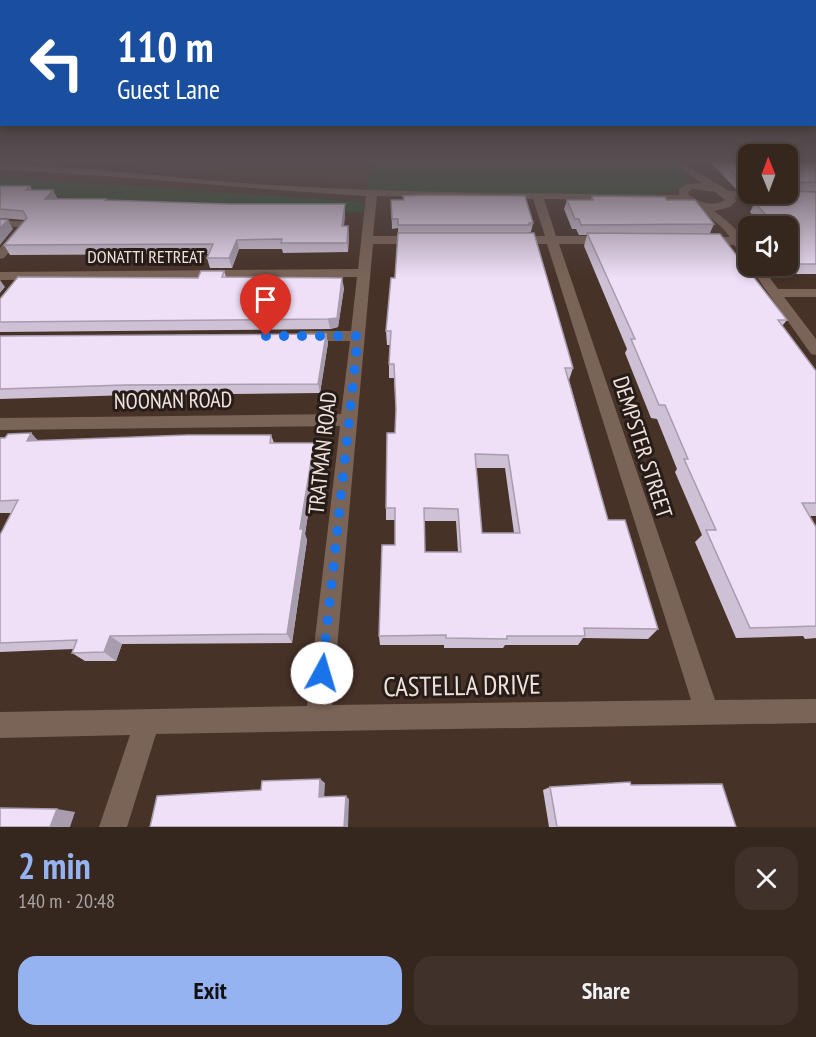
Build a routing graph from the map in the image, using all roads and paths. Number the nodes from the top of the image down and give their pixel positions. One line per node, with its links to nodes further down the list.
1 (371, 201): 9 (street, TRATMAN ROAD)
2 (539, 201): 12 (street, DEMPSTER STREET)
3 (696, 201): 6 (street)
4 (715, 201): 6 (street)
5 (724, 201): 8 (street)
6 (700, 205): 8 (street)
7 (0, 223): 16 (street)
8 (729, 228): 15 (street)
9 (368, 240): 10 (street); 17 (street, TRATMAN ROAD)
10 (434, 240)
11 (505, 240): 12 (street)
12 (552, 240): 13 (street); 30 (street, DEMPSTER STREET)
13 (624, 240)
14 (692, 241): 15 (street)
15 (737, 241)
16 (0, 255)
17 (363, 273): 18 (street, DONATTI RETREAT); 25 (street, TRATMAN ROAD)
18 (24, 275): 19 (street, DONATTI RETREAT); 21 (street)
19 (0, 276)
20 (762, 276): 22 (street)
21 (11, 292)
22 (774, 293): 23 (street); 26 (street)
23 (816, 293)
24 (286, 336): 25 (street)
25 (358, 336): 27 (street, TRATMAN ROAD)
26 (816, 350)
27 (347, 420): 28 (street, NOONAN ROAD); 31 (street, TRATMAN ROAD)
28 (0, 424)
29 (816, 711): 30 (street, CASTELLA DRIVE)
30 (707, 713): 31 (street, CASTELLA DRIVE)
31 (318, 718): 32 (street, CASTELLA DRIVE)
32 (147, 723): 33 (street, CASTELLA DRIVE); 34 (street)
33 (0, 725)
34 (113, 827)

